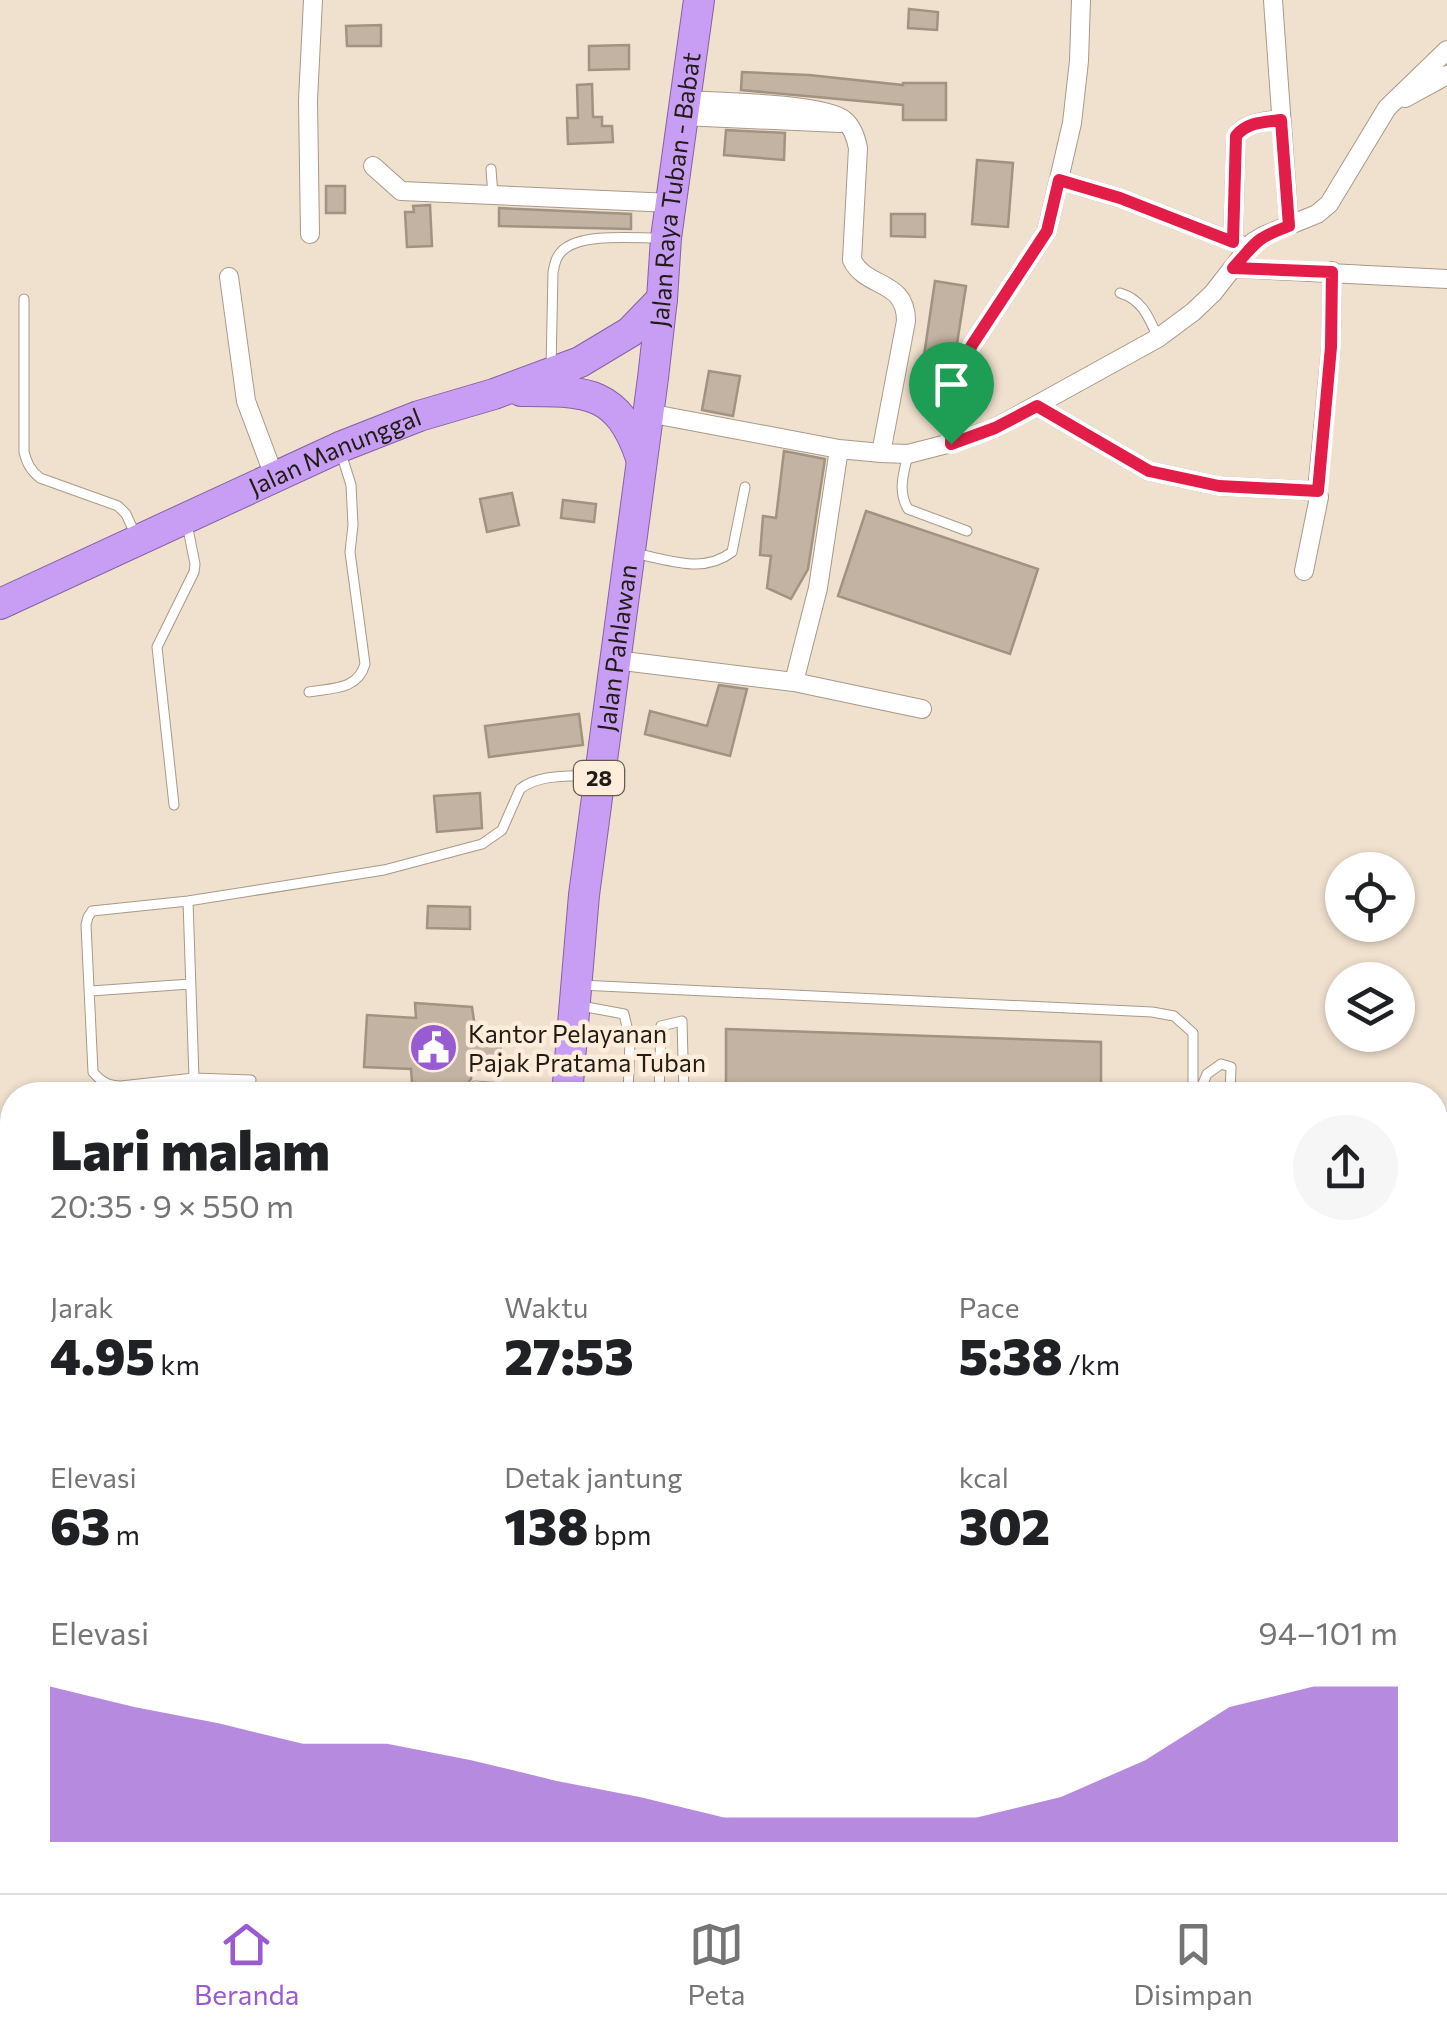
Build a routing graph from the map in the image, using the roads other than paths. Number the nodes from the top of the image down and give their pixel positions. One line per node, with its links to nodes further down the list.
1 (313, 0): 16 (street)
2 (698, 0): 7 (highway, Jalan Raya Tuban - Babat / 28)
3 (1081, 0): 12 (street)
4 (1273, 0): 9 (street)
5 (1447, 50): 8 (street)
6 (1447, 75): 8 (street)
7 (683, 108): 14 (highway, Jalan Raya Tuban - Babat / 28); 35 (street)
8 (1387, 108): 15 (street)
9 (1281, 120): 15 (street); 18 (street)
10 (373, 166): 13 (street)
11 (492, 168): 13 (lane)
12 (1059, 180): 18 (street); 32 (street)
13 (493, 196): 14 (street)
14 (672, 202): 17 (highway, Jalan Raya Tuban - Babat / 28)
15 (1289, 226): 18 (street)
16 (310, 234)
17 (666, 238): 24 (highway, Jalan Raya Tuban - Babat / 28); 27 (lane)
18 (1241, 245): 19 (street)
19 (1233, 268): 20 (street); 26 (street)
20 (1332, 272): 22 (street); 40 (street)
21 (228, 277): 38 (street)
22 (1447, 278)
23 (1120, 293): 26 (lane)
24 (662, 298): 27 (highway, Jalan Manunggal); 28 (highway, Jalan Raya Tuban - Babat / 28)
25 (24, 299): 43 (lane)
26 (1158, 338): 30 (street)
27 (550, 373): 29 (highway, Jalan Manunggal)
28 (653, 378): 31 (highway, Jalan Pahlawan / 28)
29 (494, 394): 33 (highway, Jalan Manunggal); 37 (highway)
30 (1037, 406): 32 (street); 40 (street)
31 (648, 413): 34 (street); 37 (highway, Jalan Pahlawan / 28)
32 (951, 444): 36 (street)
33 (340, 448): 38 (highway, Jalan Manunggal); 49 (lane)
34 (838, 449): 35 (street); 48 (street)
35 (881, 453): 36 (street)
36 (908, 454): 42 (lane)
37 (642, 461): 44 (highway, Jalan Pahlawan / 28)
38 (274, 476): 41 (highway, Jalan Manunggal)
39 (745, 487): 44 (lane)
40 (1318, 491): 45 (street)
41 (186, 516): 43 (highway, Jalan Manunggal); 52 (lane)
42 (968, 531)
43 (137, 539): 46 (highway, Jalan Manunggal)
44 (629, 553): 47 (highway, Jalan Pahlawan / 28)
45 (1304, 571)
46 (0, 604)
47 (615, 660): 48 (street); 51 (highway, Jalan Pahlawan / 28)
48 (794, 682): 50 (street)
49 (309, 692)
50 (922, 709)
51 (600, 775): 53 (lane); 56 (highway, Jalan Pahlawan / 28)
52 (174, 805)
53 (188, 901): 54 (lane); 55 (lane)
54 (190, 984): 55 (lane); 57 (lane)
55 (90, 991): 59 (lane)
56 (575, 995): 61 (highway, Jalan Pahlawan / 28); 62 (lane); 65 (lane)
57 (194, 1078): 58 (lane); 60 (lane)
58 (251, 1080)
59 (105, 1082)
60 (158, 1082)
61 (568, 1082)
62 (628, 1082)
63 (659, 1082): 64 (lane)
64 (684, 1082)
65 (1195, 1082)
66 (1202, 1082): 67 (lane)
67 (1230, 1082)

